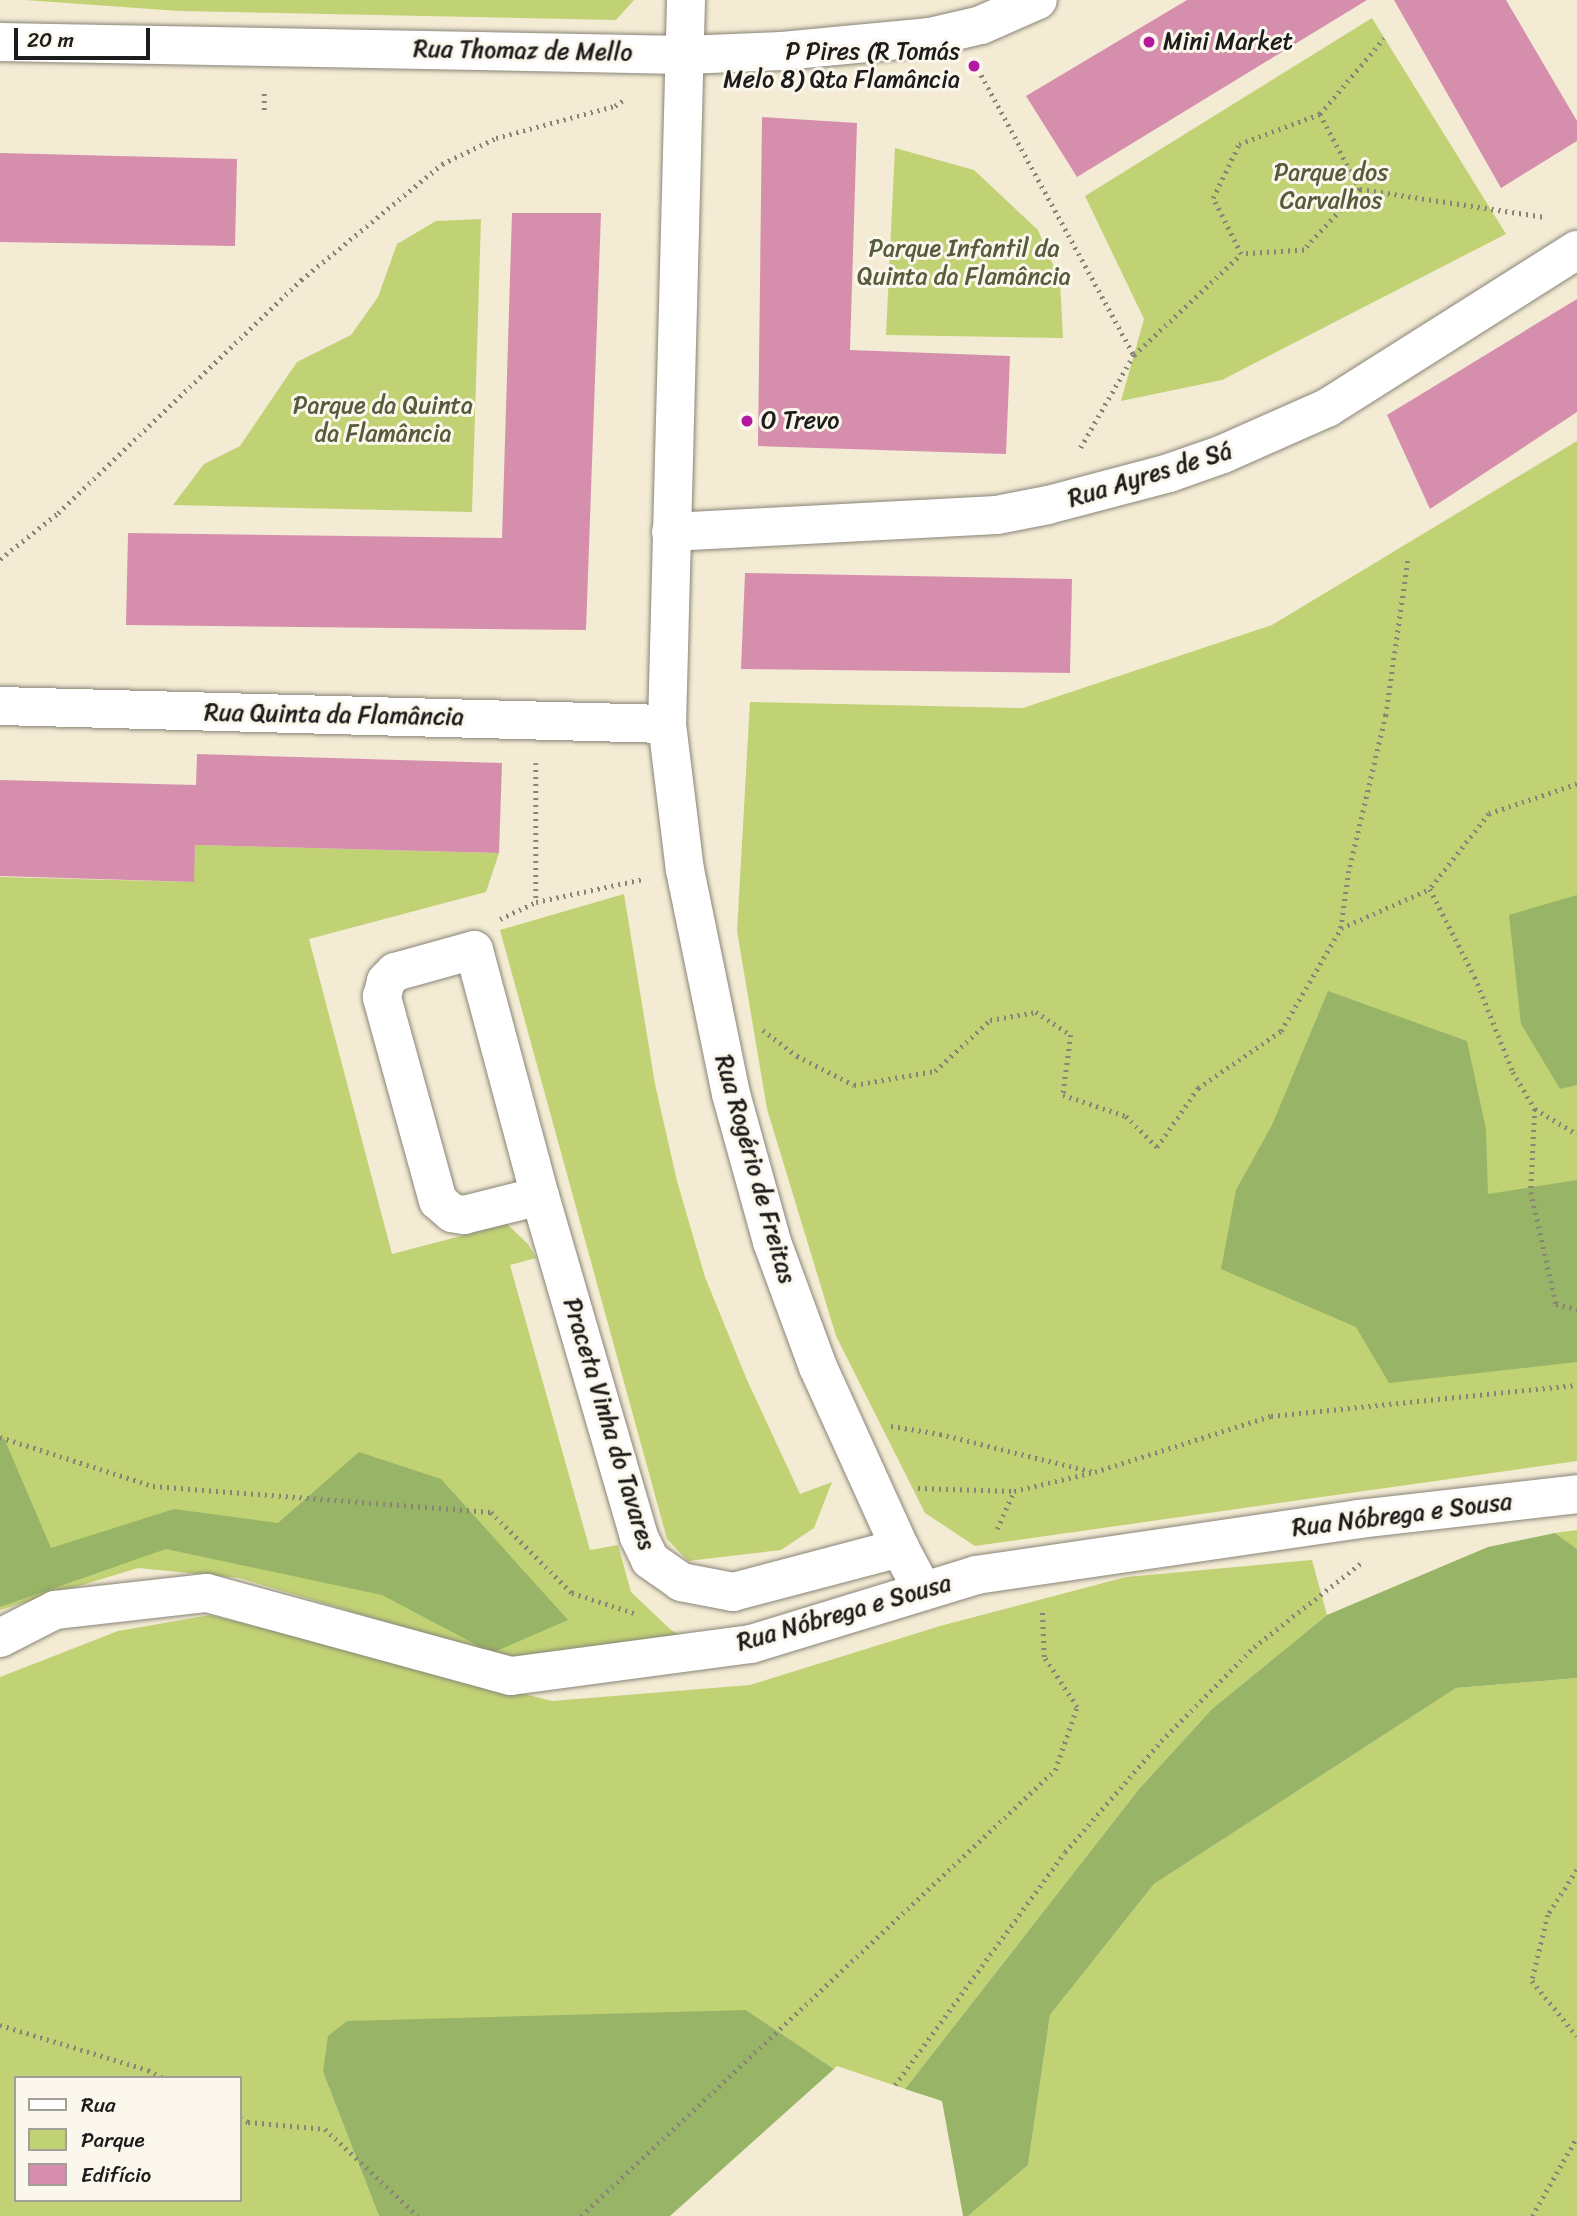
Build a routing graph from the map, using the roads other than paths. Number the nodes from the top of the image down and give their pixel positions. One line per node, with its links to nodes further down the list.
1 (686, 0): 4 (street, Rua Rogério de Freitas)
2 (1038, 0): 4 (street, Rua Thomaz de Mello)
3 (0, 42): 4 (street, Rua Thomaz de Mello)
4 (685, 55): 6 (street, Rua Rogério de Freitas)
5 (1577, 250): 6 (street, Rua Ayres de Sá)
6 (671, 532): 8 (street, Rua Rogério de Freitas)
7 (0, 706): 8 (street, Rua Quinta da Flamância)
8 (667, 724): 11 (street, Rua Rogério de Freitas)
9 (540, 1196): 9 (street, Praceta Vinha do Tavares); 11 (street, Praceta Vinha do Tavares)
10 (1577, 1494): 12 (street, Rua Nóbrega e Sousa)
11 (900, 1548): 12 (street, Rua Rogério de Freitas)
12 (923, 1591): 13 (street, Rua Nóbrega e Sousa)
13 (0, 1637)

